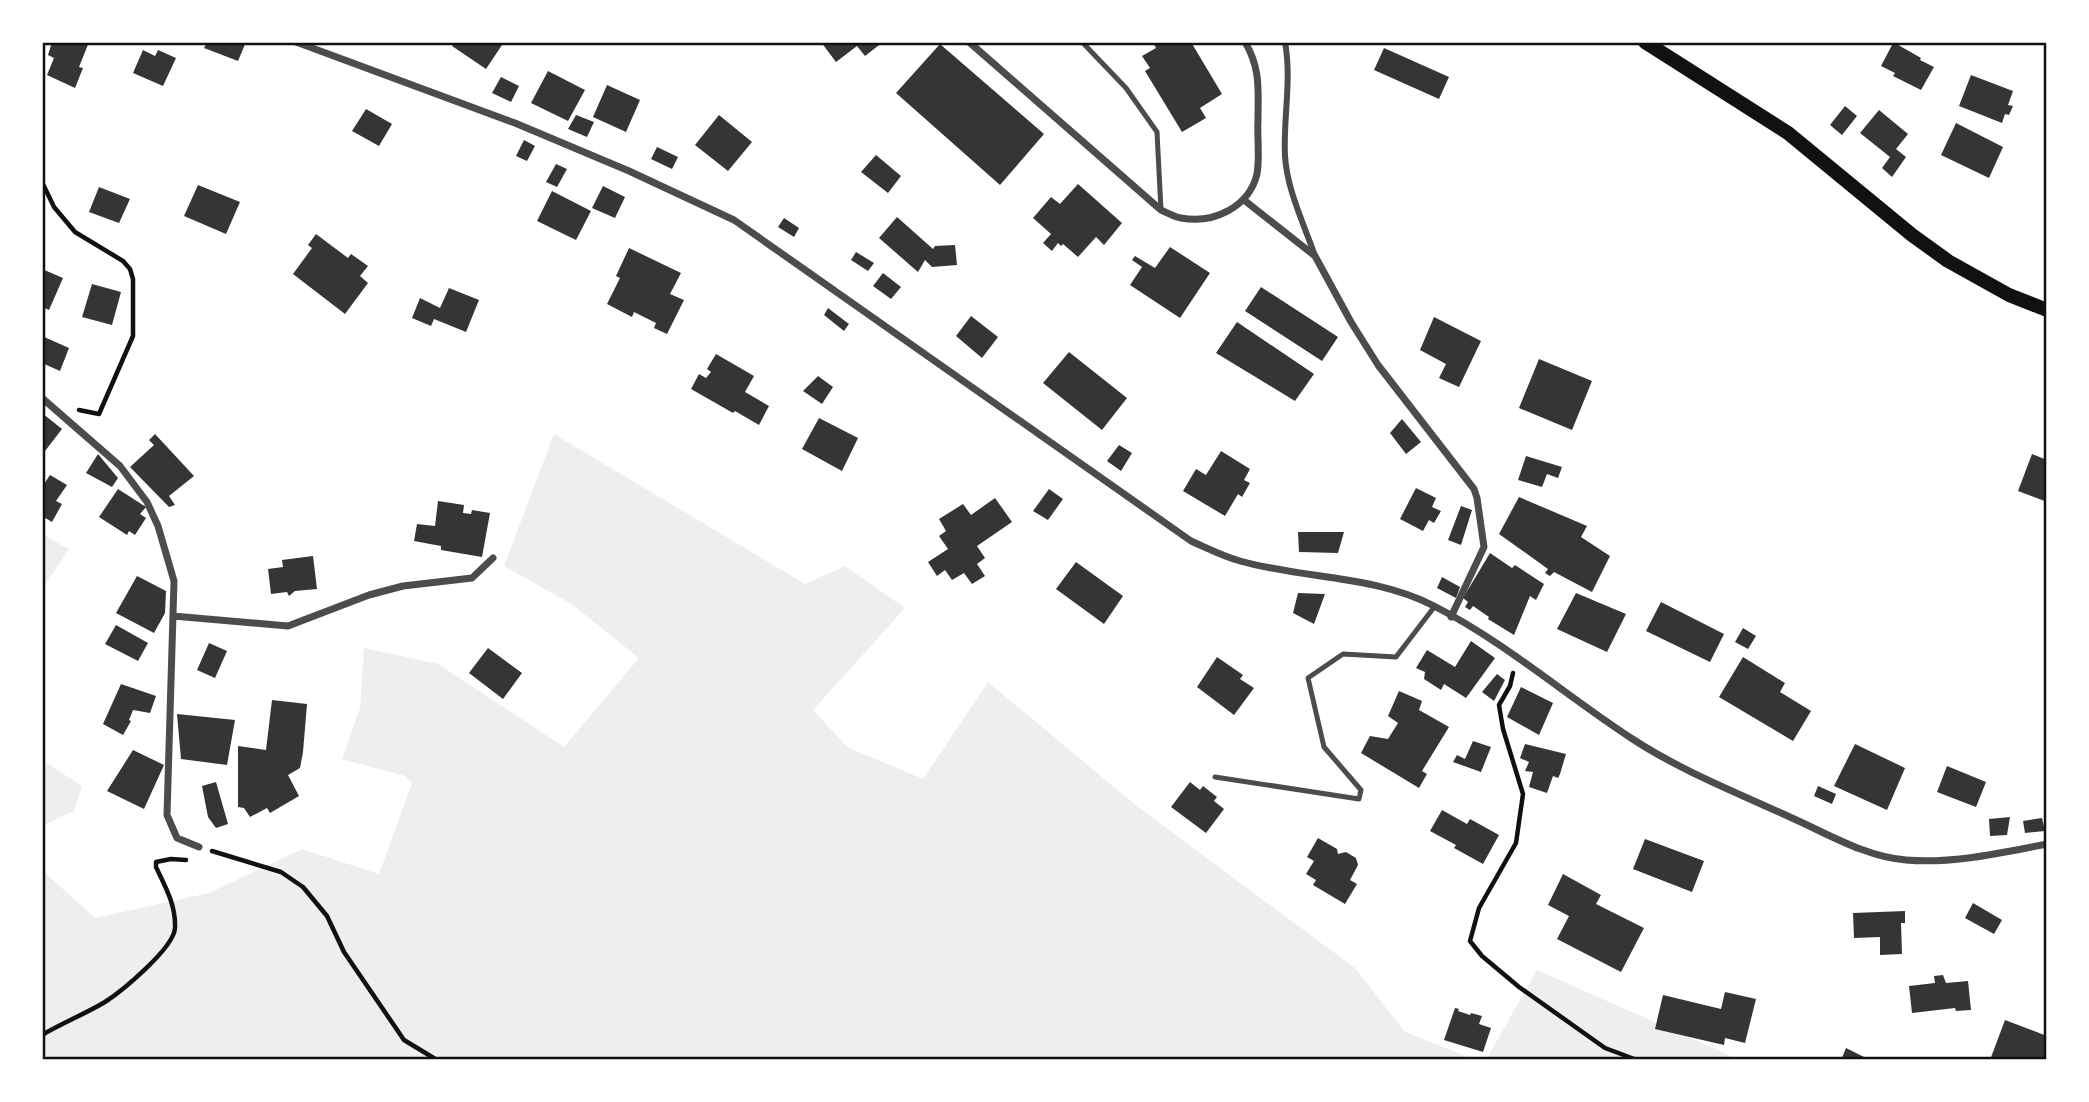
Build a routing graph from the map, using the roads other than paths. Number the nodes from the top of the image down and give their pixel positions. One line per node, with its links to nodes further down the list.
1 (296, 42): 13 (street)
2 (970, 42): 8 (street)
3 (1082, 42): 8 (lane)
4 (1245, 42): 7 (street)
5 (1284, 42): 9 (street)
6 (1645, 42): 10 (main road)
7 (1244, 200): 8 (street); 9 (street)
8 (1161, 210)
9 (1315, 256): 15 (street)
10 (2047, 310)
11 (42, 398): 14 (street)
12 (493, 558): 14 (street)
13 (1435, 606): 15 (street); 16 (lane)
14 (173, 616): 18 (street)
15 (1451, 617): 17 (street)
16 (1215, 777)
17 (2047, 845)
18 (199, 846)

